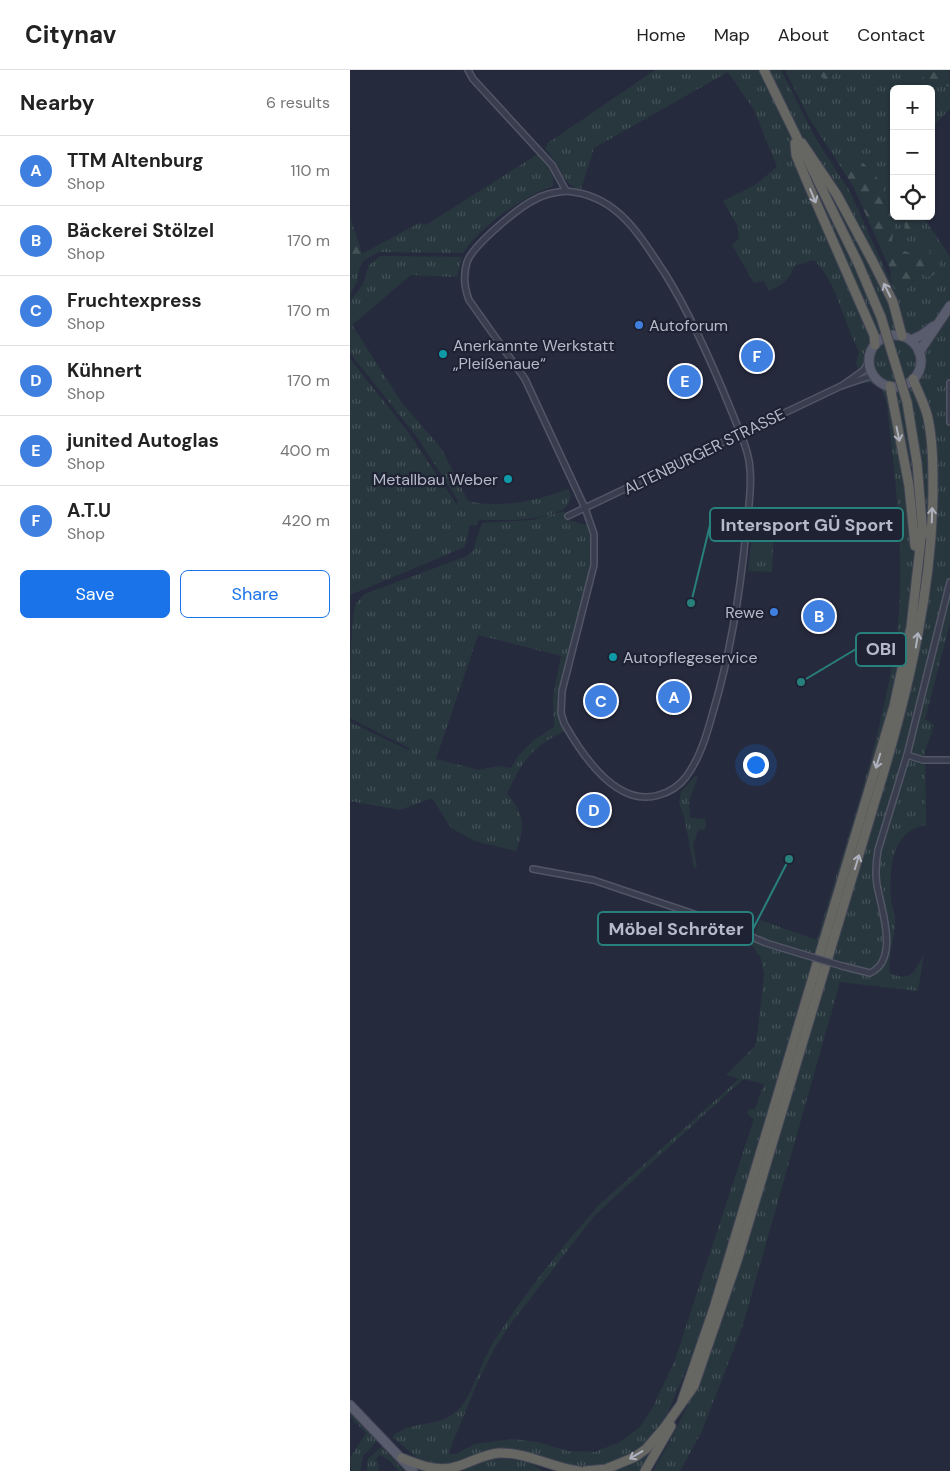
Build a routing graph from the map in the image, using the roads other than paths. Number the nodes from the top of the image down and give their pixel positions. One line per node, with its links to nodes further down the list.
1 (468, 70): 4 (street)
2 (764, 70): 3 (highway)
3 (793, 133): 7 (highway, one-way to 3); 8 (highway, one-way to 8); 20 (highway, bridge)
4 (566, 190): 17 (street); 18 (street)
5 (950, 306): 6 (main road)
6 (940, 321): 7 (main road); 9 (main road)
7 (906, 338): 8 (main road); 9 (main road)
8 (875, 345): 10 (main road)
9 (919, 352): 12 (main road)
10 (870, 362): 11 (main road); 14 (street, ALTENBURGER STRASSE)
11 (875, 377): 14 (street, ALTENBURGER STRASSE); 15 (main road)
12 (913, 380): 15 (main road); 23 (highway, one-way to 12)
13 (950, 383): 16 (street)
14 (841, 386): 17 (street, ALTENBURGER STRASSE)
15 (890, 386): 21 (highway, one-way to 21)
16 (950, 422)
17 (740, 433): 18 (street, ALTENBURGER STRASSE); 18 (street)
18 (585, 508): 19 (street, ALTENBURGER STRASSE)
19 (568, 516)
20 (922, 530): 21 (highway); 23 (highway)
21 (918, 559): 28 (highway, one-way to 28)
22 (950, 582): 24 (street)
23 (923, 598): 28 (highway, one-way to 23)
24 (907, 755): 25 (street); 26 (street, bridge)
25 (950, 760)
26 (533, 869)
27 (350, 1405): 29 (main road)
28 (681, 1407): 35 (highway, one-way to 35); 36 (highway)
29 (402, 1458): 31 (highway); 32 (main road)
30 (535, 1460): 31 (highway); 33 (highway); 34 (highway)
31 (452, 1470)
32 (413, 1471)
33 (548, 1471)
34 (579, 1471)
35 (585, 1471)
36 (645, 1471)

